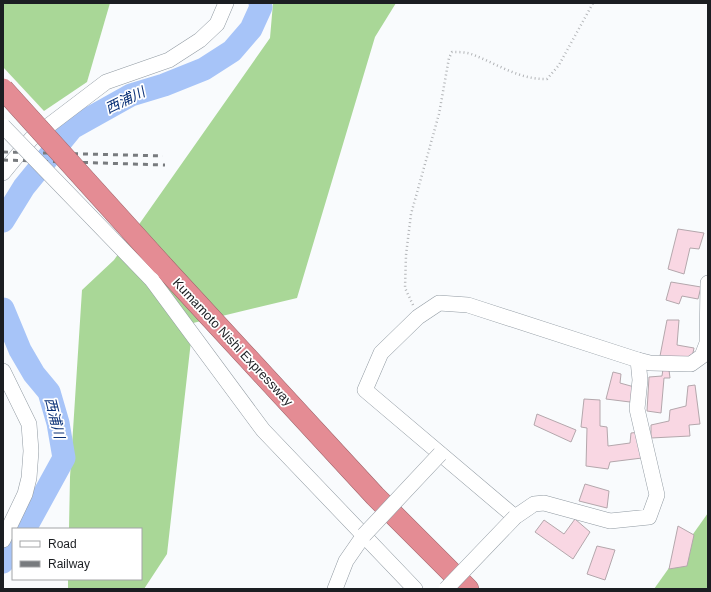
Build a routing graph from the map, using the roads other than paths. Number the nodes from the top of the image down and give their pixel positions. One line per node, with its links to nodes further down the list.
1 (226, 3): 4 (street)
2 (3, 89): 5 (highway, Kumamoto Nishi Expressway, bridge)
3 (3, 126): 5 (street, bridge)
4 (3, 173)
5 (157, 272): 11 (street); 16 (highway, Kumamoto Nishi Expressway)
6 (708, 284): 7 (street)
7 (638, 360): 9 (street); 10 (street)
8 (3, 371): 12 (street)
9 (440, 454): 10 (street); 11 (street, bridge)
10 (515, 517): 15 (street, bridge)
11 (364, 536): 13 (street); 14 (street)
12 (3, 540)
13 (335, 589)
14 (415, 589)
15 (446, 589)
16 (468, 589)

